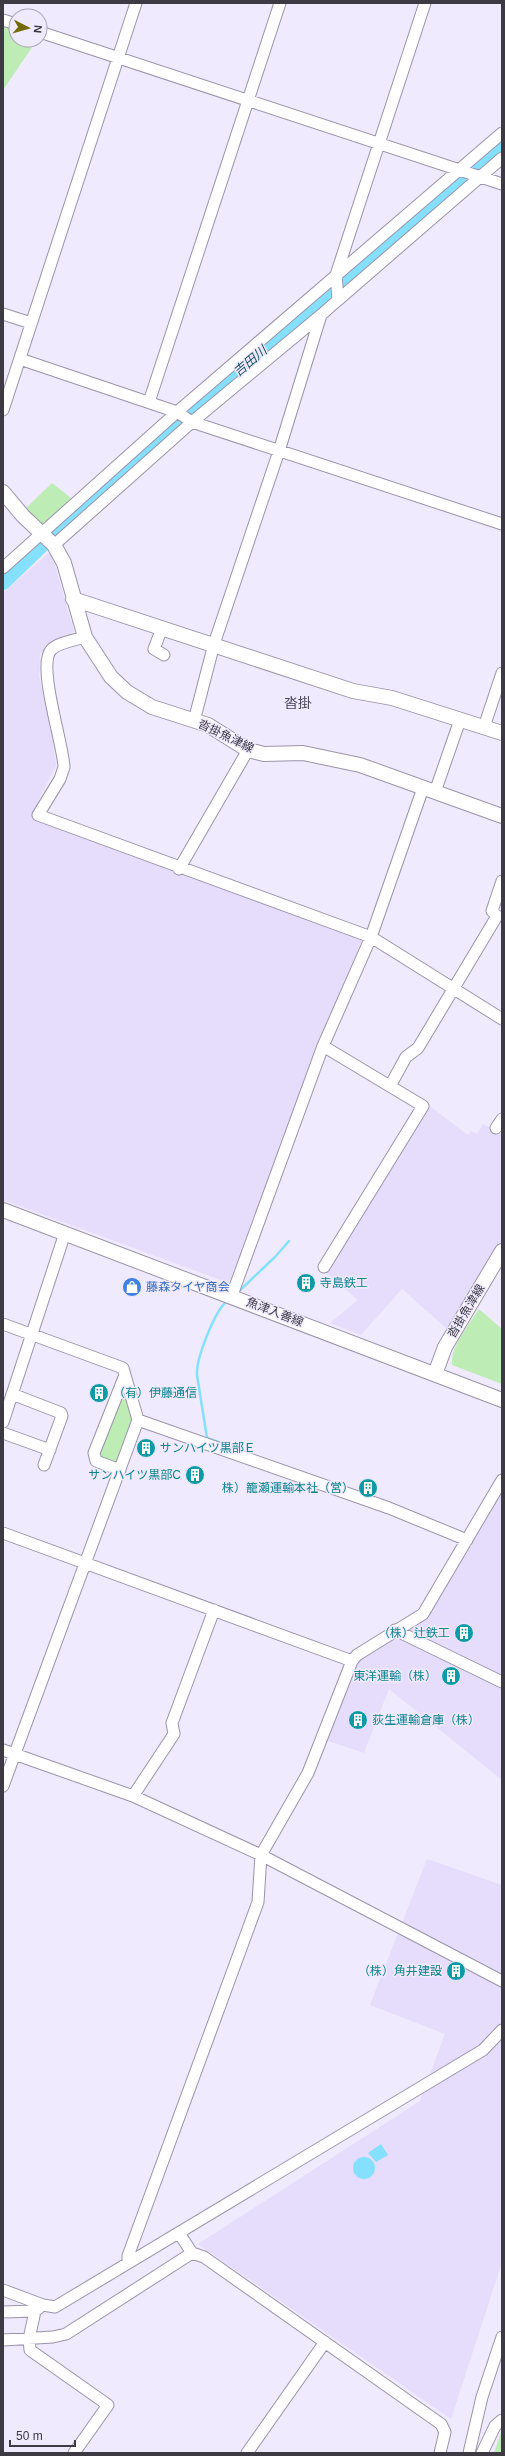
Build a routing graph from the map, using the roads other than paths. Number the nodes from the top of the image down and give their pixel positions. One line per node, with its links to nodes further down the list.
1 (136, 3): 5 (street)
2 (280, 3): 6 (street)
3 (425, 3): 8 (street)
4 (48, 35): 5 (street)
5 (118, 57): 6 (street); 17 (street)
6 (249, 100): 8 (street); 19 (street)
7 (502, 133): 10 (street)
8 (379, 143): 10 (street); 13 (street)
9 (502, 158): 11 (street)
10 (458, 169): 11 (street); 13 (street)
11 (480, 176): 12 (street); 14 (street)
12 (502, 184)
13 (335, 278): 14 (street); 21 (street)
14 (337, 297): 16 (street)
15 (3, 314): 17 (street)
16 (321, 315): 21 (street); 22 (street)
17 (31, 323): 18 (street)
18 (20, 359): 19 (street); 20 (street)
19 (149, 402): 21 (street)
20 (3, 410)
21 (184, 417): 22 (street); 25 (street); 25 (street)
22 (279, 451): 24 (street); 30 (street)
23 (3, 492): 25 (main road, 沓掛魚津線)
24 (502, 524)
25 (49, 539): 26 (street); 27 (main road, 沓掛魚津線)
26 (3, 568)
27 (73, 598): 28 (main road); 29 (main road, 沓掛魚津線)
28 (162, 628): 30 (main road); 31 (street)
29 (85, 637): 34 (main road, 沓掛魚津線); 40 (street)
30 (214, 644): 33 (main road); 34 (street)
31 (164, 655)
32 (502, 673): 35 (street)
33 (460, 720): 35 (main road); 38 (street)
34 (194, 721): 37 (main road, 沓掛魚津線)
35 (484, 728): 36 (main road)
36 (502, 733)
37 (248, 750): 38 (main road, 沓掛魚津線); 40 (street)
38 (429, 790): 39 (main road, 沓掛魚津線); 42 (street)
39 (502, 816)
40 (179, 869): 42 (street)
41 (502, 881): 43 (street)
42 (370, 937): 43 (street); 45 (street)
43 (452, 990): 44 (street); 46 (street)
44 (502, 1019)
45 (323, 1046): 46 (street); 51 (street)
46 (390, 1086): 50 (street)
47 (3, 1210): 48 (main road, 魚津入善線)
48 (66, 1233): 51 (main road, 魚津入善線); 53 (street)
49 (502, 1252): 54 (main road, 沓掛魚津線)
50 (324, 1267)
51 (232, 1295): 54 (main road, 魚津入善線)
52 (3, 1324): 53 (street)
53 (33, 1335): 55 (street); 56 (street)
54 (435, 1374): 57 (main road, 魚津入善線)
55 (125, 1375): 58 (street); 63 (street)
56 (12, 1394): 59 (street); 61 (street)
57 (502, 1400)
58 (138, 1420): 63 (street); 66 (street)
59 (3, 1422)
60 (3, 1433): 61 (street)
61 (50, 1450): 62 (street)
62 (44, 1465)
63 (120, 1470): 67 (street)
64 (502, 1481): 66 (street)
65 (3, 1533): 67 (street)
66 (467, 1540): 69 (street)
67 (86, 1562): 68 (street); 73 (street)
68 (214, 1610): 70 (street); 75 (street)
69 (395, 1630): 70 (street); 71 (street)
70 (352, 1661): 76 (street)
71 (502, 1682)
72 (3, 1750): 73 (street)
73 (14, 1755): 74 (street); 75 (street)
74 (3, 1786)
75 (133, 1796): 76 (street)
76 (261, 1854): 77 (street); 81 (street)
77 (502, 1981)
78 (502, 2030): 79 (street)
79 (179, 2233): 80 (street); 81 (street)
80 (192, 2252): 86 (street); 88 (street)
81 (128, 2263): 83 (street)
82 (3, 2290): 83 (street)
83 (39, 2308): 84 (street); 86 (street)
84 (3, 2312)
85 (502, 2337): 93 (street)
86 (29, 2339): 87 (street); 90 (street)
87 (3, 2340)
88 (325, 2342): 91 (street); 92 (street)
89 (502, 2420): 94 (street)
90 (74, 2453)
91 (247, 2453)
92 (440, 2453)
93 (469, 2453)
94 (482, 2453)

